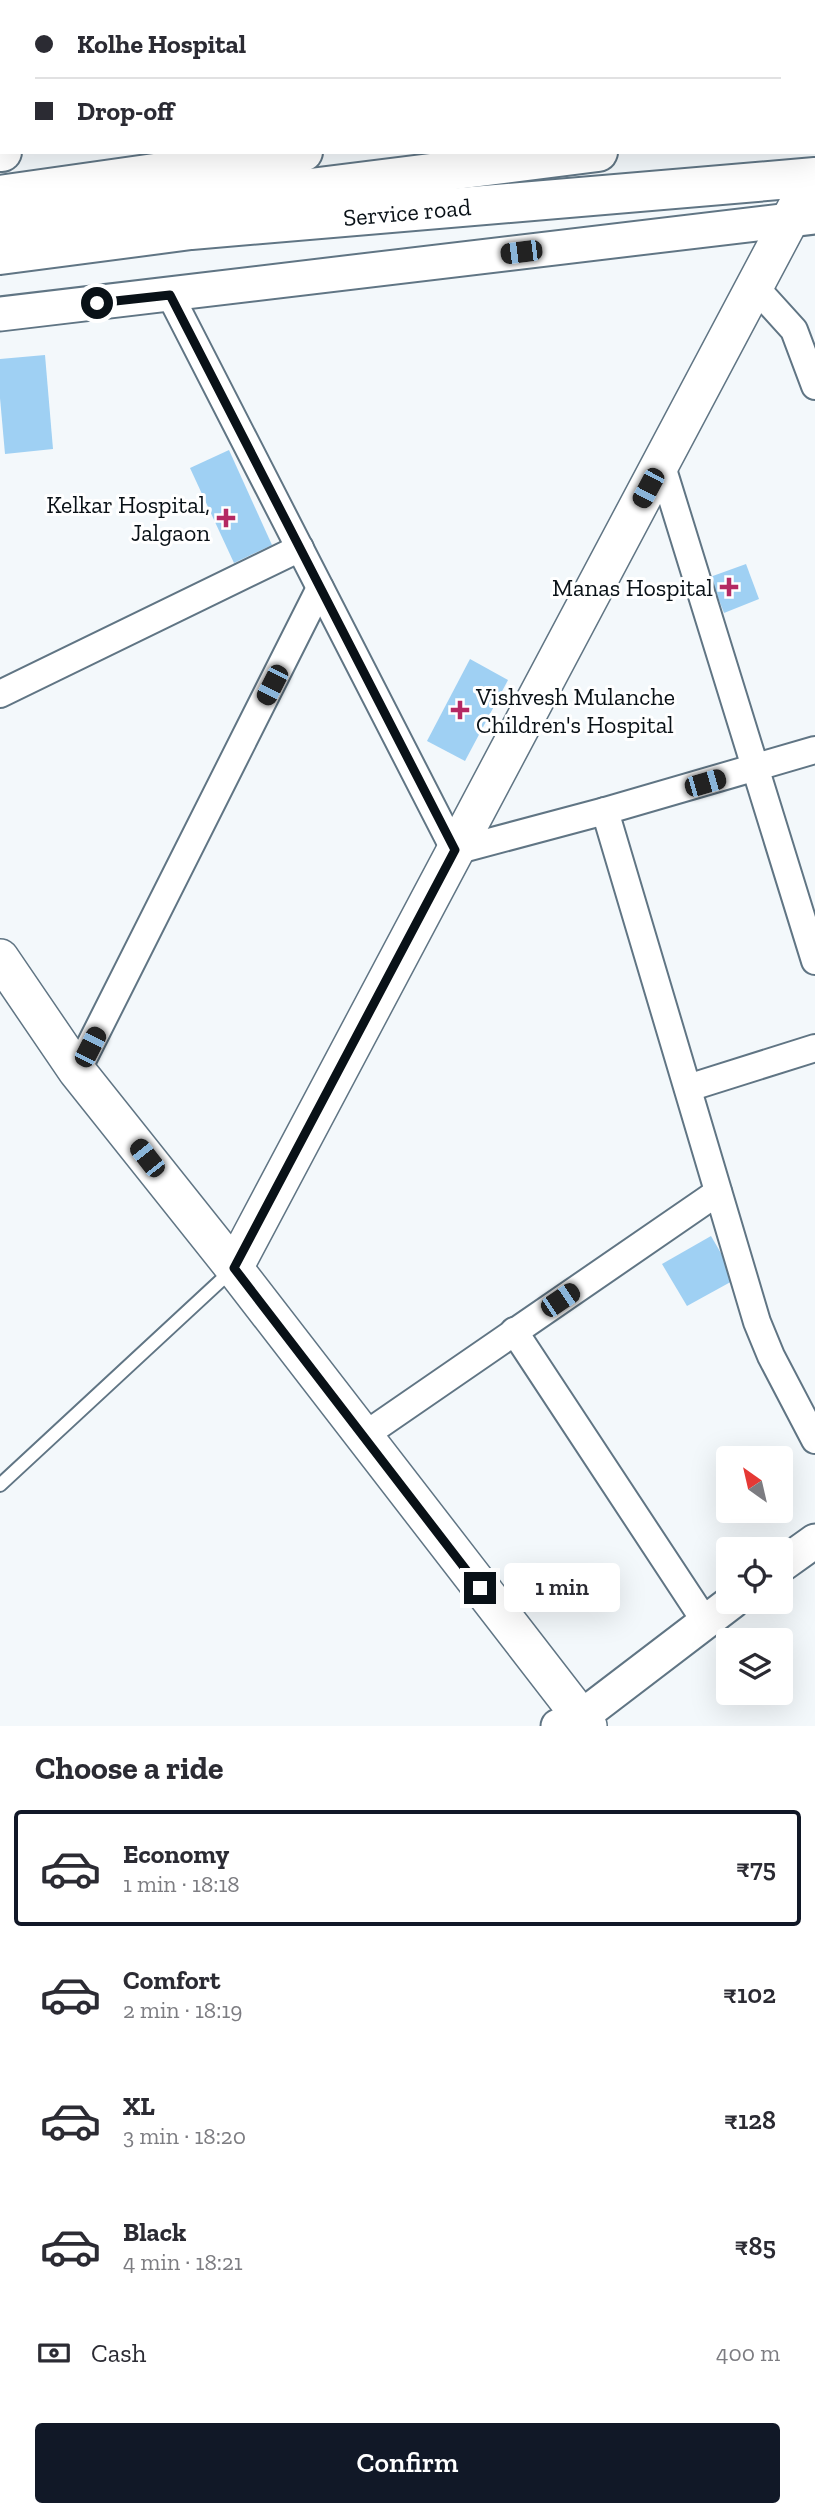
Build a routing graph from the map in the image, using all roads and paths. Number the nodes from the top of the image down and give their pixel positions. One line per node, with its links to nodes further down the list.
1 (289, 154): 4 (highway)
2 (582, 154): 6 (highway)
3 (814, 178): 5 (main road); 7 (highway, Service road)
4 (0, 195)
5 (803, 218): 8 (main road); 9 (street)
6 (0, 224)
7 (0, 255)
8 (755, 287): 11 (street); 12 (main road)
9 (170, 295): 10 (street); 13 (street)
10 (0, 314)
11 (815, 386)
12 (661, 463): 17 (street); 19 (main road)
13 (300, 548): 14 (street); 15 (street)
14 (320, 588): 19 (street); 23 (street)
15 (0, 694)
16 (815, 750): 17 (street)
17 (755, 769): 18 (street); 21 (street)
18 (605, 811): 19 (street); 24 (street)
19 (455, 850): 26 (main road)
20 (0, 958): 23 (main road)
21 (815, 961)
22 (815, 1048): 24 (street)
23 (77, 1071): 26 (main road)
24 (688, 1088): 25 (street)
25 (718, 1192): 27 (street); 29 (street)
26 (234, 1268): 28 (main road); 30 (lane)
27 (514, 1331): 28 (street); 34 (street)
28 (362, 1437): 35 (main road)
29 (815, 1440)
30 (0, 1485)
31 (815, 1541): 32 (street)
32 (793, 1557)
33 (716, 1613): 34 (street)
34 (705, 1621): 35 (street)
35 (576, 1723)

